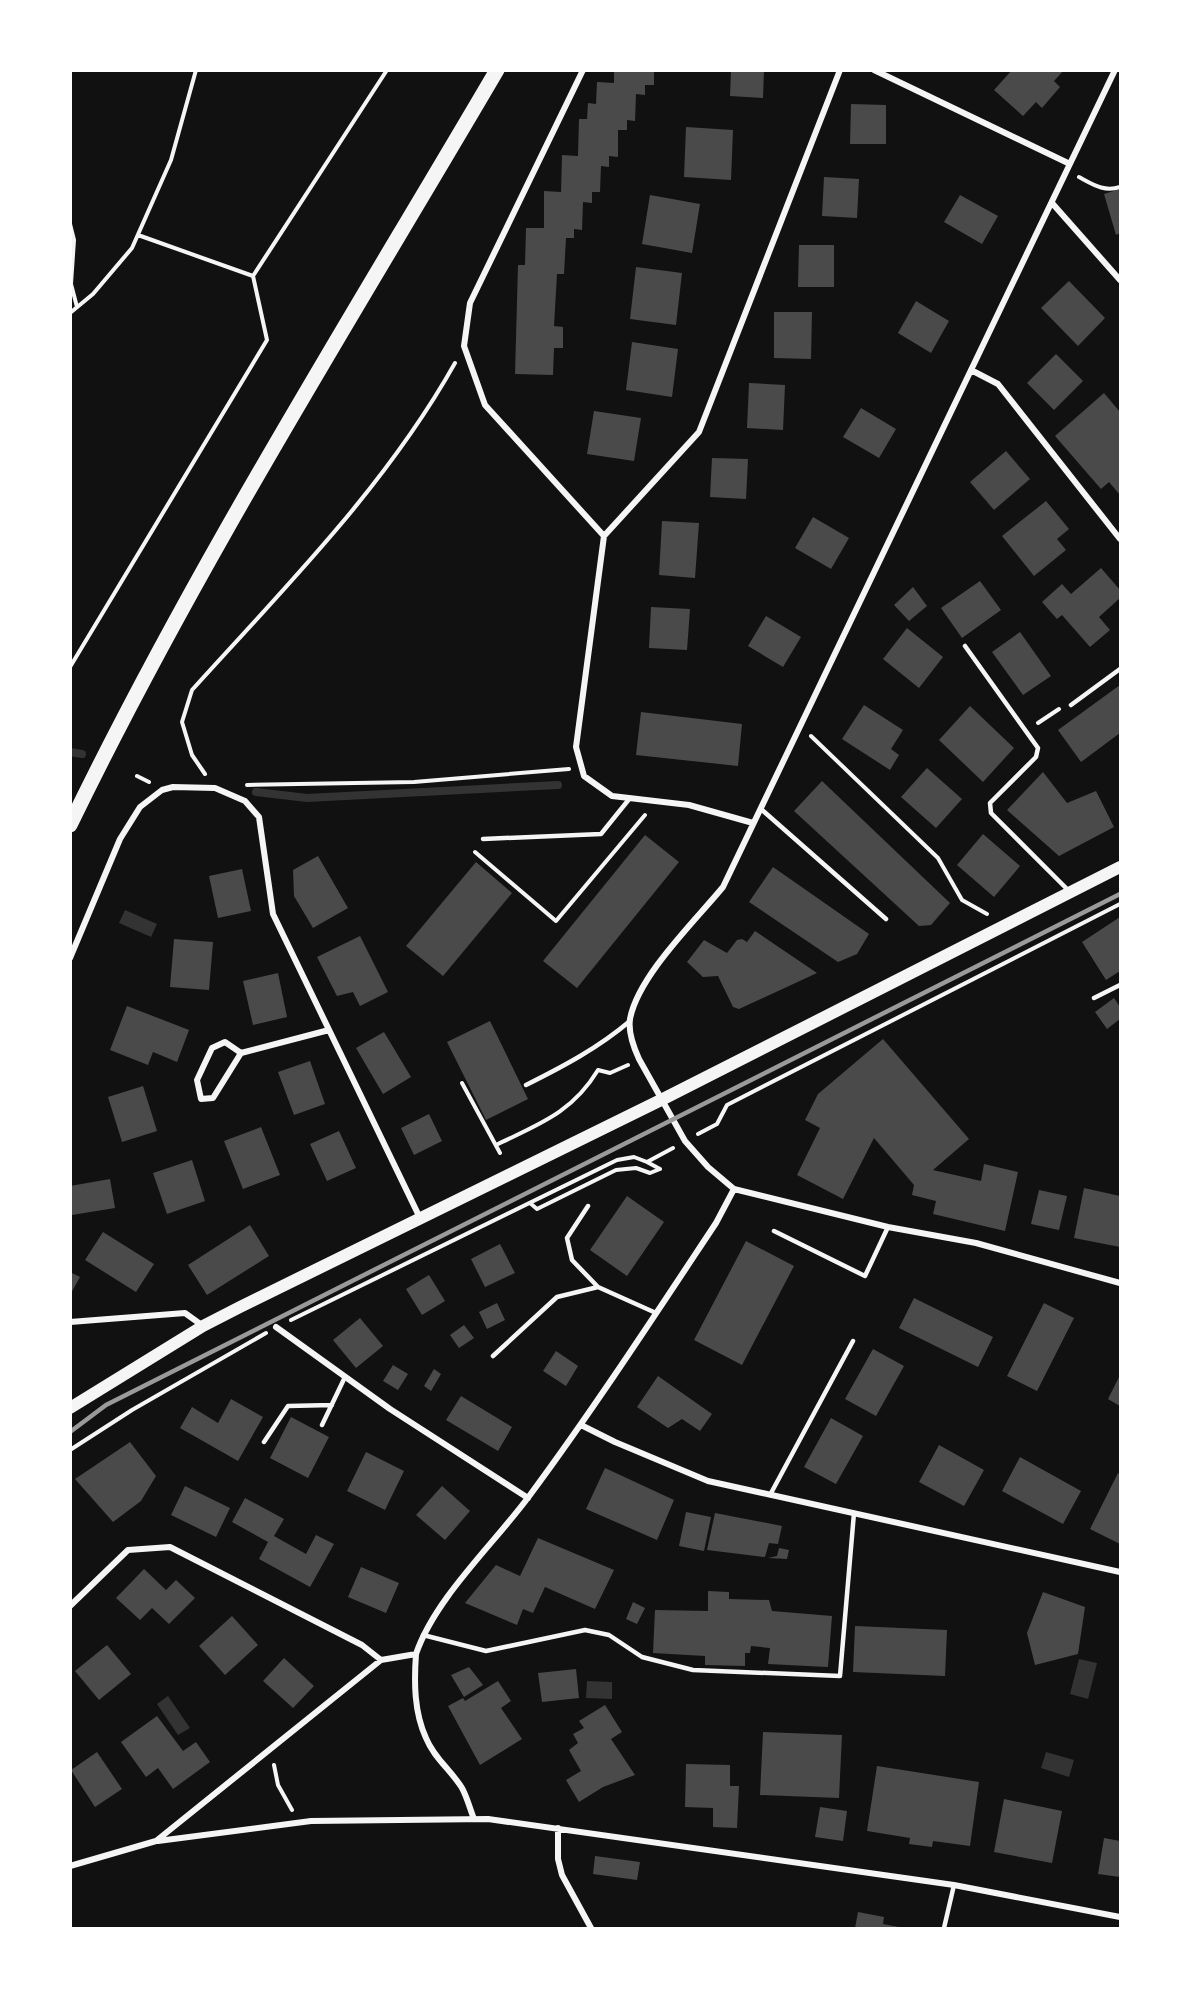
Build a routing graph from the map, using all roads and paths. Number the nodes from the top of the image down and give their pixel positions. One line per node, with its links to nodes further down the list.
1 (196, 70): 13 (path)
2 (387, 70): 14 (path)
3 (497, 70): 34 (main road)
4 (583, 70): 18 (street)
5 (840, 70): 20 (street)
6 (1115, 70): 8 (street)
7 (879, 71): 8 (street)
8 (1070, 164): 11 (street)
9 (1084, 180): 10 (path)
10 (1120, 187)
11 (1052, 203): 15 (street); 19 (street)
12 (70, 224): 16 (path)
13 (138, 235): 14 (path); 16 (path)
14 (253, 276): 23 (path)
15 (1120, 280)
16 (77, 307): 17 (path)
17 (70, 313)
18 (464, 346): 20 (street); 29 (path)
19 (971, 370): 21 (street); 26 (street)
20 (604, 536): 28 (street)
21 (1120, 539)
22 (965, 646): 27 (lane)
23 (70, 667)
24 (1120, 669): 25 (lane)
25 (1071, 705): 27 (path)
26 (800, 726): 32 (street); 40 (path)
27 (1026, 731): 37 (lane)
28 (580, 768): 29 (path); 30 (street)
29 (215, 788): 41 (street); 45 (street)
30 (630, 798): 31 (street); 35 (lane)
31 (657, 801): 33 (street); 35 (path)
32 (761, 809): 33 (street); 39 (lane)
33 (753, 824): 44 (street)
34 (70, 825)
35 (483, 839)
36 (1120, 867): 37 (main road)
37 (1070, 892): 40 (main road)
38 (1120, 904): 51 (path)
39 (886, 919)
40 (1000, 927): 50 (main road)
41 (70, 958)
42 (1120, 985): 43 (lane)
43 (1094, 998)
44 (630, 1021): 47 (street); 49 (lane)
45 (329, 1030): 46 (street); 58 (street)
46 (241, 1053): 46 (street)
47 (639, 1059): 50 (street); 52 (path)
48 (462, 1083): 52 (path)
49 (526, 1085)
50 (663, 1099): 51 (street); 58 (main road)
51 (685, 1141): 54 (path); 55 (street)
52 (496, 1145): 53 (path)
53 (500, 1153)
54 (646, 1162): 56 (path); 56 (path)
55 (734, 1189): 59 (street); 63 (street)
56 (530, 1203): 66 (path)
57 (588, 1206): 62 (lane)
58 (420, 1219): 65 (main road)
59 (888, 1227): 60 (lane); 61 (street)
60 (774, 1231)
61 (1120, 1283)
62 (598, 1287): 63 (lane); 68 (lane)
63 (656, 1313): 73 (street)
64 (70, 1322): 65 (street)
65 (203, 1326): 71 (main road)
66 (276, 1328): 69 (street); 75 (path)
67 (853, 1341): 76 (lane)
68 (493, 1356)
69 (345, 1377): 70 (lane); 77 (street)
70 (332, 1405): 72 (lane); 74 (lane)
71 (70, 1408)
72 (322, 1425)
73 (581, 1425): 76 (street); 77 (street)
74 (264, 1442)
75 (70, 1450)
76 (770, 1495): 78 (street)
77 (528, 1498): 81 (street)
78 (854, 1513): 79 (street); 81 (lane)
79 (1120, 1572)
80 (70, 1606): 83 (street)
81 (423, 1635): 82 (street)
82 (416, 1654): 83 (street); 86 (street)
83 (381, 1660): 84 (street)
84 (270, 1750): 85 (path); 88 (street)
85 (287, 1802)
86 (474, 1818): 87 (street); 88 (street)
87 (558, 1828): 90 (street); 92 (street)
88 (156, 1841): 89 (street)
89 (70, 1866)
90 (954, 1885): 91 (street); 93 (lane)
91 (1120, 1917)
92 (591, 1929)
93 (944, 1929)

